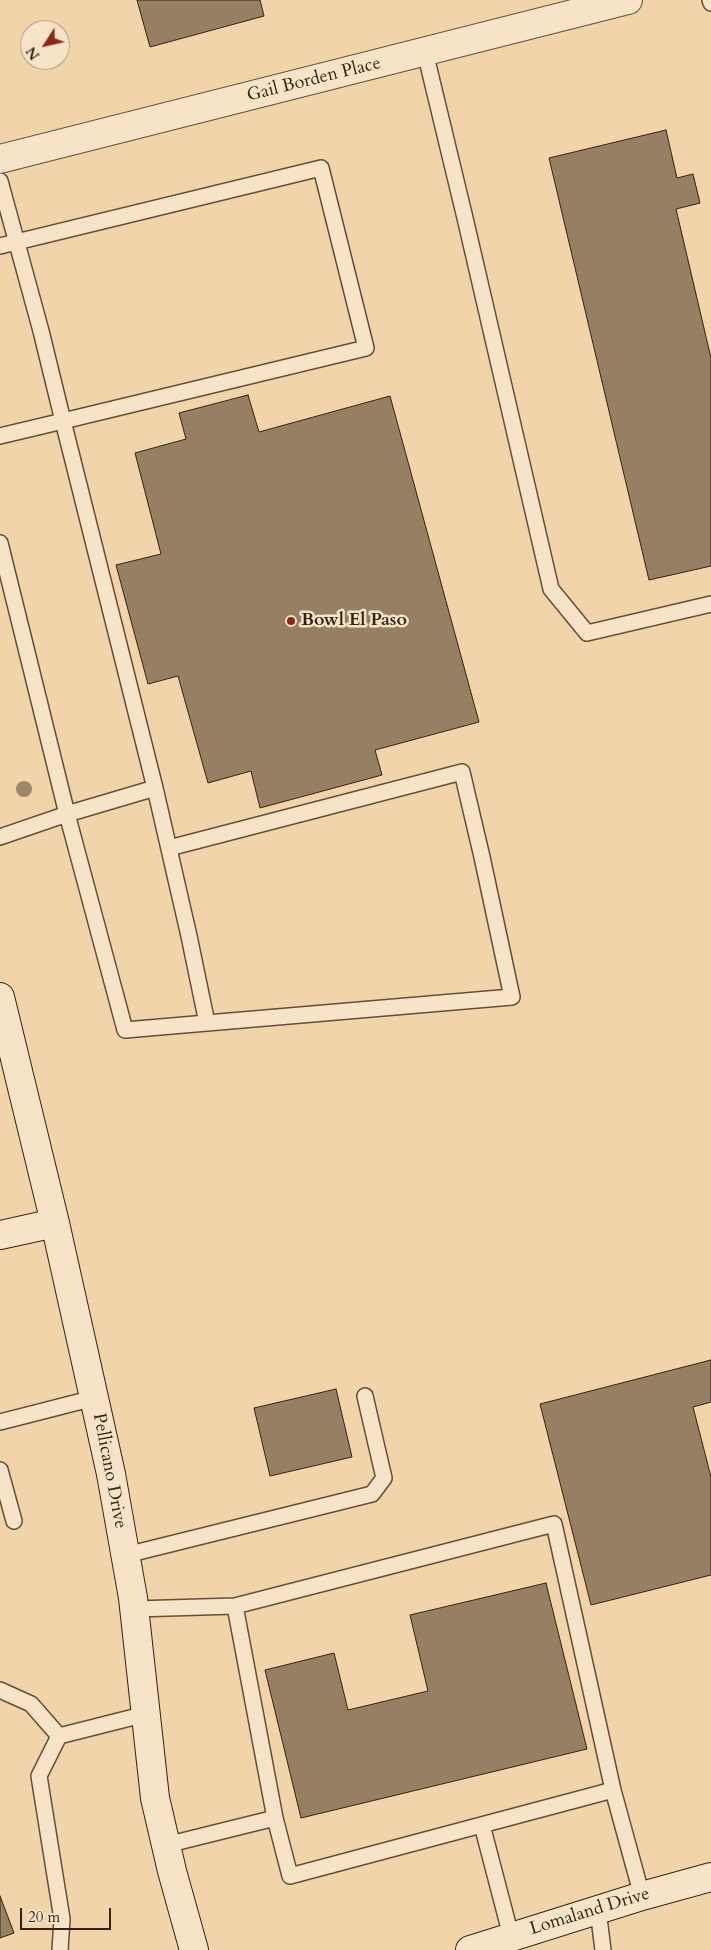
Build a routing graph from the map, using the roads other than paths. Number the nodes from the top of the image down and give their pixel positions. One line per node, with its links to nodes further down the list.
1 (628, 0): 2 (street, Gail Borden Place)
2 (424, 52): 3 (street, Gail Borden Place); 10 (lane)
3 (0, 159)
4 (0, 181): 5 (lane)
5 (16, 242): 6 (lane); 7 (lane); 7 (lane)
6 (0, 246)
7 (63, 422): 8 (lane); 11 (lane)
8 (0, 436)
9 (0, 543): 12 (lane)
10 (711, 604)
11 (155, 788): 12 (lane); 14 (lane)
12 (67, 814): 13 (lane); 16 (lane)
13 (0, 837)
14 (169, 848): 16 (lane); 16 (lane)
15 (0, 997): 17 (street, Pellicano Drive)
16 (206, 1022)
17 (4, 1035): 18 (street, Pellicano Drive)
18 (55, 1223): 19 (street); 21 (street, Pellicano Drive)
19 (0, 1235)
20 (365, 1396): 25 (lane)
21 (94, 1398): 22 (lane); 25 (street, Pellicano Drive)
22 (0, 1422)
23 (0, 1470): 24 (lane)
24 (14, 1521)
25 (126, 1555): 27 (street, Pellicano Drive)
26 (235, 1606): 27 (lane); 31 (lane); 32 (lane)
27 (135, 1609): 29 (street, Pellicano Drive)
28 (0, 1690): 30 (lane)
29 (146, 1714): 30 (lane); 34 (street, Pellicano Drive)
30 (58, 1736): 39 (lane)
31 (613, 1790): 33 (lane); 36 (lane)
32 (275, 1818): 33 (lane); 34 (lane)
33 (482, 1825): 38 (lane)
34 (166, 1845): 40 (street, Pellicano Drive)
35 (711, 1877): 36 (street, Lomaland Drive)
36 (642, 1896): 37 (street, Lomaland Drive)
37 (598, 1910): 38 (street, Lomaland Drive); 42 (lane)
38 (511, 1936): 41 (street, Lomaland Drive)
39 (60, 1950)
40 (194, 1950)
41 (470, 1950)
42 (603, 1950)

